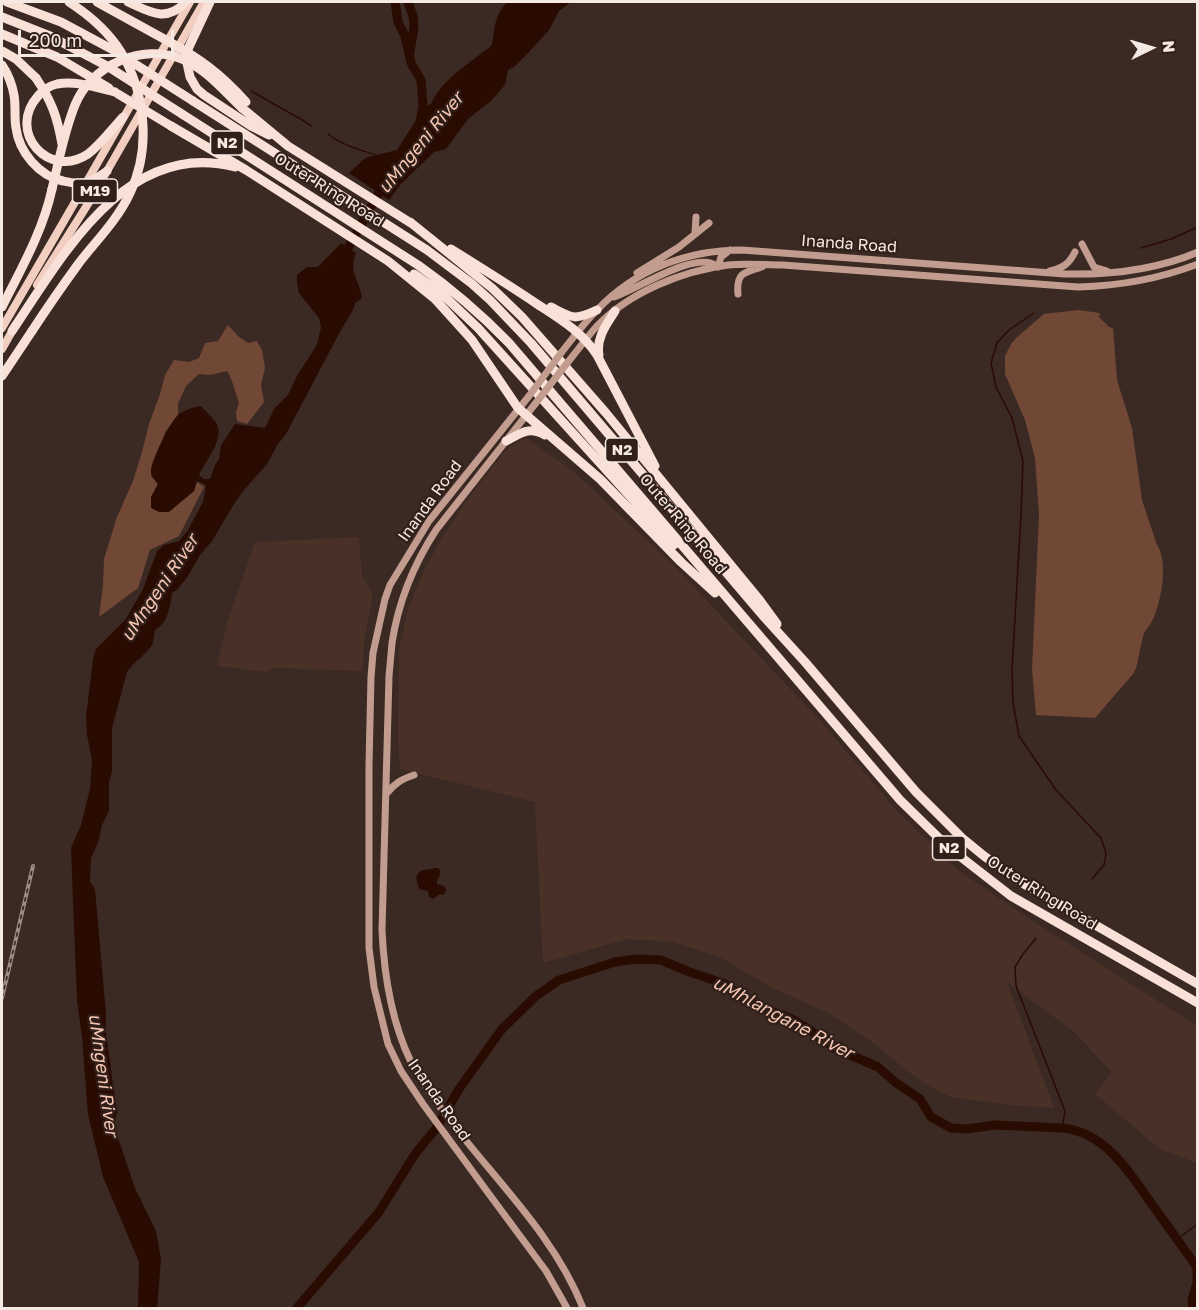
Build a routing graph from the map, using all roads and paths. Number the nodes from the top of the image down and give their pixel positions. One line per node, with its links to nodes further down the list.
1 (7, 2): 55 (highway, Outer Ring Road / N2, bridge)
2 (69, 2): 46 (highway, bridge)
3 (98, 2): 13 (highway, bridge)
4 (128, 2): 5 (highway)
5 (188, 2): 14 (highway, M19)
6 (204, 2): 18 (highway, M19)
7 (210, 2): 15 (highway)
8 (2, 17): 31 (highway, Outer Ring Road / N2, bridge)
9 (2, 34): 12 (highway)
10 (2, 51): 16 (highway, bridge)
11 (2, 65): 19 (highway)
12 (117, 93): 14 (highway); 17 (highway, bridge)
13 (244, 105): 15 (highway); 16 (highway, bridge)
14 (123, 117): 19 (highway, M19)
15 (285, 143): 23 (highway)
16 (63, 146): 37 (highway, bridge)
17 (246, 170): 31 (highway); 41 (highway)
18 (107, 171): 19 (highway); 41 (highway, M19)
19 (86, 183): 40 (highway, M19)
20 (696, 217): 22 (main road)
21 (709, 223): 22 (main road)
22 (695, 233): 36 (main road)
23 (434, 240): 34 (highway); 52 (highway)
24 (1082, 244): 33 (main road)
25 (730, 250): 30 (main road); 32 (main road, Inanda Road); 36 (main road, Inanda Road)
26 (1075, 252): 32 (main road)
27 (1197, 252): 33 (main road, Inanda Road)
28 (1197, 264): 29 (main road, Inanda Road)
29 (767, 265): 30 (main road, Inanda Road); 35 (main road)
30 (718, 267): 36 (main road); 39 (main road, Inanda Road)
31 (413, 272): 47 (highway); 53 (highway); 54 (highway, Outer Ring Road / N2)
32 (1044, 273): 33 (main road, Inanda Road)
33 (1112, 273)
34 (512, 286): 38 (highway); 42 (highway)
35 (738, 294)
36 (609, 298): 38 (main road, Inanda Road)
37 (2, 307)
38 (597, 310): 42 (main road, Inanda Road)
39 (615, 311): 43 (main road, Inanda Road); 45 (highway)
40 (2, 328)
41 (12, 331): 44 (highway, M19)
42 (578, 332): 43 (highway); 47 (main road, Inanda Road, bridge)
43 (586, 339): 45 (highway); 48 (main road, Inanda Road, bridge)
44 (2, 350)
45 (602, 364): 52 (highway)
46 (2, 376)
47 (518, 408): 48 (highway); 60 (main road, Inanda Road)
48 (526, 416): 49 (main road, Inanda Road); 51 (highway)
49 (520, 430): 50 (highway); 51 (highway)
50 (506, 441): 57 (main road, Inanda Road)
51 (557, 442): 53 (highway)
52 (668, 489): 55 (highway)
53 (711, 588): 54 (highway)
54 (754, 630): 59 (highway, Outer Ring Road / N2)
55 (805, 662): 58 (highway, Outer Ring Road / N2)
56 (414, 775): 57 (main road)
57 (387, 794): 61 (main road, Inanda Road)
58 (1197, 984)
59 (1197, 1004)
60 (567, 1308)
61 (583, 1308)

